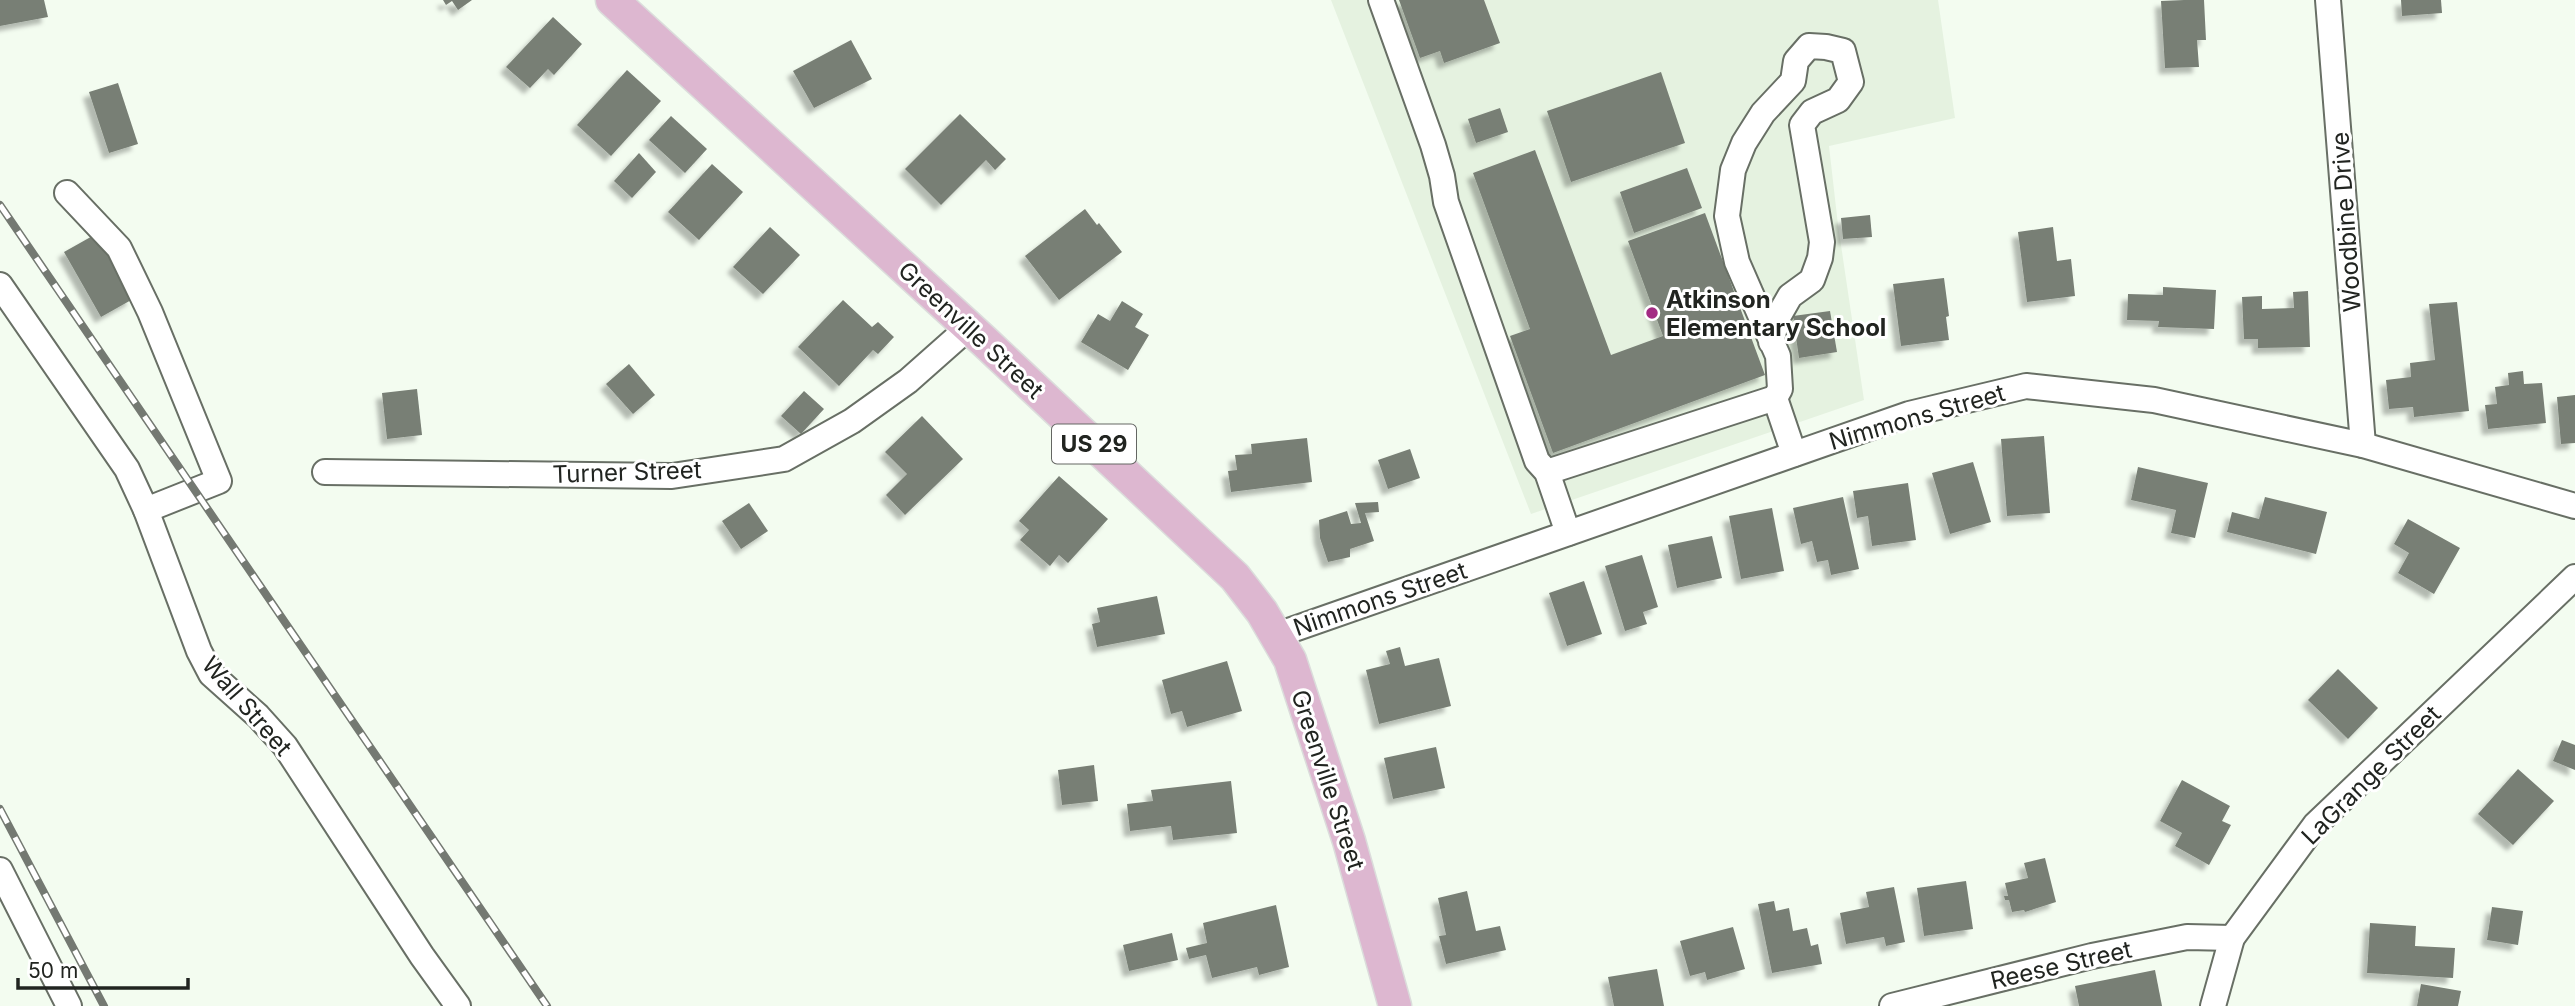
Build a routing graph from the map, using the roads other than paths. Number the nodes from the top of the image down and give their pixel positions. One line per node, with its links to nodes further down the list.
1 (612, 0): 6 (main road, Greenville Street / US 29)
2 (1381, 0): 12 (street)
3 (2328, 0): 9 (street, Woodbine Drive)
4 (67, 193): 14 (street)
5 (0, 285): 14 (street, Wall Street)
6 (969, 327): 11 (street, Turner Street); 17 (main road, Greenville Street / US 29)
7 (1771, 342): 7 (street); 8 (street)
8 (1776, 398): 10 (street); 12 (street)
9 (2363, 445): 10 (street, Nimmons Street); 13 (street, Nimmons Street)
10 (1794, 454): 15 (street, Nimmons Street)
11 (325, 472)
12 (1548, 472): 15 (street)
13 (2575, 506)
14 (146, 510): 21 (street, Wall Street)
15 (1568, 533): 17 (street, Nimmons Street)
16 (2575, 577): 19 (street, LaGrange Street)
17 (1277, 635): 22 (main road, Greenville Street / US 29)
18 (0, 870): 20 (street)
19 (2232, 938): 23 (street, Reese Street); 24 (street, LaGrange Street)
20 (69, 1006)
21 (458, 1006)
22 (1395, 1006)
23 (1892, 1006)
24 (2213, 1006)

